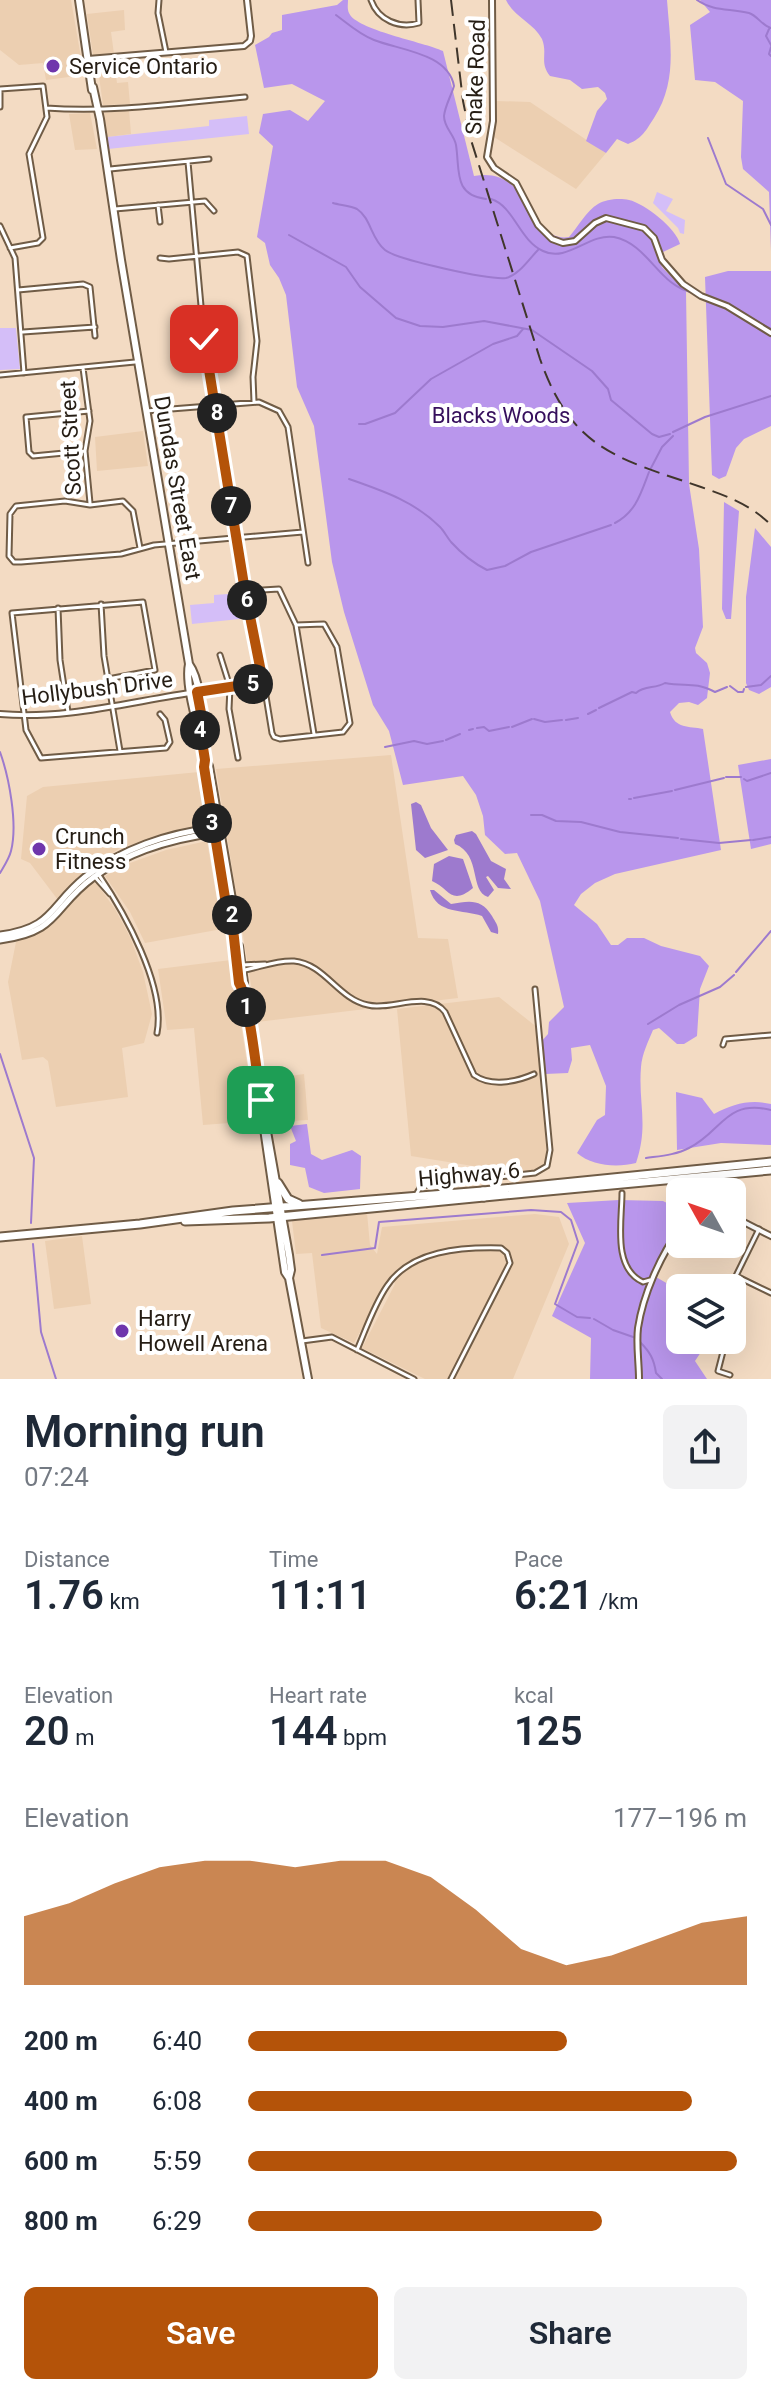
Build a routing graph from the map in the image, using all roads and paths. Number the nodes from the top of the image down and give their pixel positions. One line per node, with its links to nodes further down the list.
1 (79, 0): 8 (main road, Dundas Street East)
2 (159, 0): 7 (street)
3 (247, 0): 7 (street)
4 (371, 0): 5 (street)
5 (418, 0)
6 (492, 0): 29 (street, Snake Road)
7 (166, 53): 8 (street)
8 (88, 59): 13 (main road, Dundas Street East)
9 (0, 90): 11 (street); 12 (street)
10 (245, 97): 13 (street)
11 (0, 107)
12 (46, 108): 13 (street); 23 (street)
13 (96, 108): 16 (main road, Dundas Street East)
14 (209, 159): 15 (street)
15 (188, 162): 16 (street); 17 (street)
16 (106, 170): 19 (main road, Dundas Street East)
17 (191, 202): 18 (street); 20 (street); 24 (street)
18 (158, 205): 19 (street); 21 (street)
19 (113, 210): 31 (main road, Dundas Street East)
20 (214, 211)
21 (160, 222)
22 (0, 226): 23 (street)
23 (10, 248): 26 (street)
24 (196, 256): 25 (street); 35 (street); 36 (street)
25 (160, 258)
26 (18, 290): 27 (street); 28 (street)
27 (95, 327): 28 (street); 30 (street)
28 (22, 332): 33 (street)
29 (771, 333)
30 (95, 336)
31 (139, 361): 32 (street); 38 (main road, Dundas Street East)
32 (83, 368): 33 (street); 37 (street, Scott Street)
33 (24, 373): 34 (street)
34 (0, 375)
35 (254, 402): 36 (street); 41 (street)
36 (215, 405): 38 (street); 42 (street)
37 (89, 411): 39 (street, Scott Street); 39 (street)
38 (146, 411): 43 (main road, Dundas Street East)
39 (85, 451): 40 (street, Scott Street)
40 (90, 505): 44 (street); 44 (street)
41 (303, 532): 42 (street); 45 (street)
42 (236, 537): 43 (street); 46 (street)
43 (169, 544): 44 (street); 54 (main road, Dundas Street East)
44 (140, 548)
45 (308, 563)
46 (245, 591): 49 (street); 52 (street)
47 (101, 604): 48 (street); 51 (street); 51 (street)
48 (58, 607): 56 (street); 59 (street)
49 (296, 625): 60 (street); 60 (street)
50 (220, 655): 53 (street)
51 (108, 679): 55 (street)
52 (263, 682): 53 (street); 60 (street)
53 (230, 687): 54 (street); 62 (street)
54 (194, 693): 55 (street, Hollybush Drive); 63 (main road, Dundas Street East)
55 (112, 706): 56 (street, Hollybush Drive); 61 (street)
56 (68, 712): 59 (street, Hollybush Drive)
57 (0, 714): 59 (street, Hollybush Drive)
58 (160, 714): 61 (street)
59 (23, 715): 61 (street)
60 (314, 734)
61 (120, 751)
62 (238, 758)
63 (217, 831): 64 (main road); 66 (main road, Dundas Street East)
64 (95, 873): 65 (main road); 68 (street)
65 (0, 937)
66 (240, 968): 71 (street); 72 (main road, Dundas Street East)
67 (535, 989): 78 (street)
68 (157, 1033)
69 (771, 1035): 70 (street)
70 (723, 1045)
71 (534, 1074)
72 (262, 1104): 75 (main road, Dundas Street East); 80 (main road, Dundas Street East)
73 (771, 1162): 77 (highway, Highway 6)
74 (771, 1170): 77 (highway, Highway 6)
75 (278, 1183): 79 (highway); 80 (main road, Dundas Street East)
76 (622, 1193): 86 (street)
77 (483, 1194): 78 (highway, Highway 6)
78 (414, 1199): 79 (highway, Highway 6); 80 (highway, Highway 6)
79 (305, 1206): 80 (highway, Highway 6)
80 (279, 1212): 84 (highway, Highway 6); 90 (main road)
81 (746, 1223): 82 (street)
82 (759, 1229): 83 (street); 87 (street)
83 (771, 1236)
84 (0, 1237)
85 (666, 1255): 86 (street)
86 (656, 1274): 97 (street)
87 (737, 1274)
88 (746, 1281): 89 (street)
89 (771, 1293)
90 (302, 1341): 91 (street); 94 (main road)
91 (357, 1350): 95 (street); 96 (street)
92 (722, 1354): 93 (street)
93 (730, 1375)
94 (308, 1379)
95 (414, 1379)
96 (451, 1379)
97 (639, 1379)

